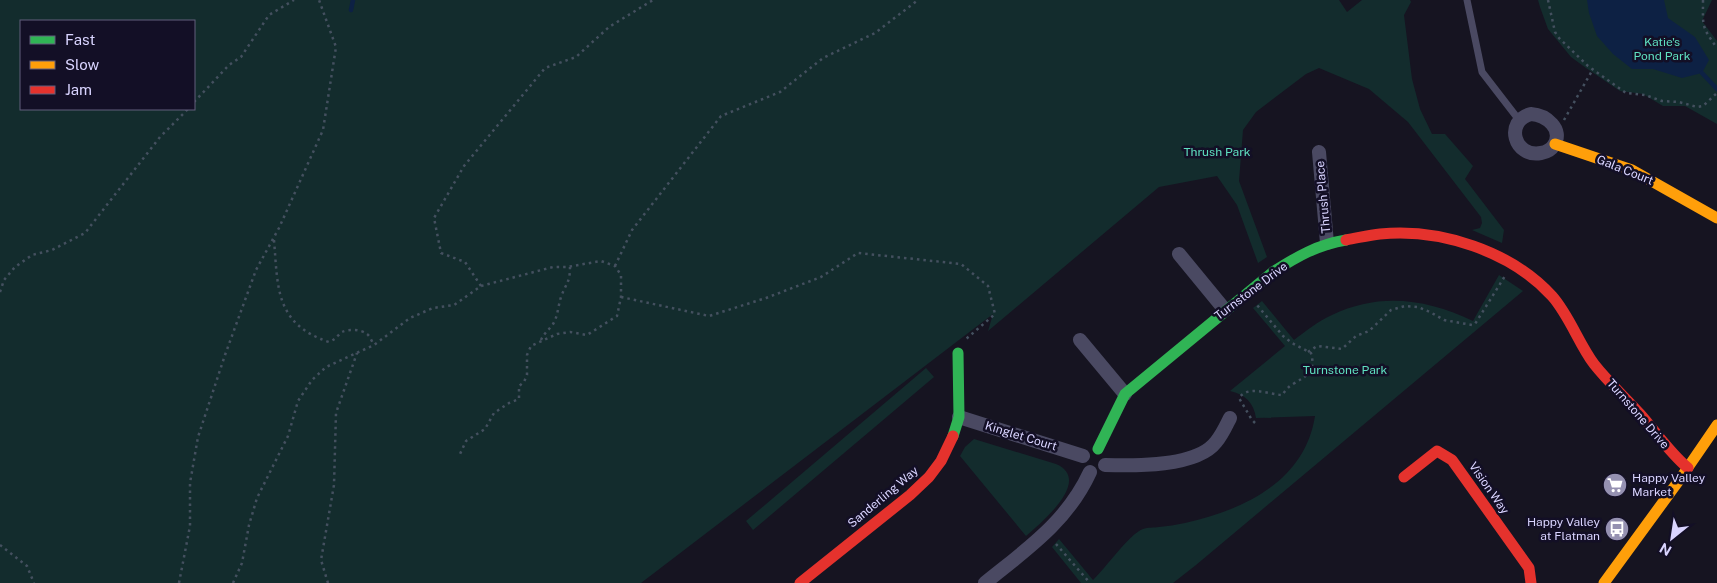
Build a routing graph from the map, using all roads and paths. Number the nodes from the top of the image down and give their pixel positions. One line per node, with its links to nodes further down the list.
1 (294, 0): 11 (path)
2 (319, 0): 18 (path)
3 (653, 0): 24 (path)
4 (918, 0): 22 (path)
5 (1467, 0): 13 (lane)
6 (1548, 0): 9 (path)
7 (1703, 0): 8 (path)
8 (1717, 48)
9 (1593, 69): 10 (path); 14 (path)
10 (1716, 95)
11 (195, 101)
12 (187, 110): 25 (path)
13 (1519, 120): 15 (street); 15 (street)
14 (1561, 122)
15 (1555, 144): 17 (street, Gala Court)
16 (1319, 152): 19 (street, Thrush Place)
17 (1717, 218)
18 (274, 238): 31 (path); 50 (path)
19 (1327, 243): 28 (street, Turnstone Drive); 44 (street, Turnstone Drive)
20 (1178, 254): 28 (street)
21 (570, 266): 22 (path); 24 (path); 30 (path)
22 (615, 266): 26 (path)
23 (1507, 272): 34 (path)
24 (481, 286): 31 (path)
25 (0, 292)
26 (621, 297): 30 (path); 32 (path)
27 (1256, 303): 34 (path)
28 (1225, 310): 35 (street, Turnstone Drive)
29 (1080, 340): 35 (street)
30 (541, 342): 41 (path)
31 (374, 345): 33 (path)
32 (960, 348): 36 (street, Sanderling Way)
33 (357, 352): 51 (path); 52 (path)
34 (1308, 352): 38 (path)
35 (1125, 394): 40 (street, Turnstone Drive)
36 (959, 417): 42 (street, Kinglet Court); 53 (street, Sanderling Way)
37 (1230, 418): 43 (street)
38 (1256, 423)
39 (1717, 425): 44 (street)
40 (1098, 449): 42 (street); 43 (street)
41 (460, 454)
42 (1084, 456): 45 (street)
43 (1105, 465): 45 (street)
44 (1688, 468): 57 (street)
45 (1090, 472): 54 (street)
46 (1404, 477): 56 (street, Vision Way)
47 (1056, 544): 55 (path)
48 (0, 545): 49 (path)
49 (34, 583)
50 (179, 583)
51 (233, 583)
52 (328, 583)
53 (800, 583)
54 (985, 583)
55 (1090, 583)
56 (1531, 583)
57 (1604, 583)

